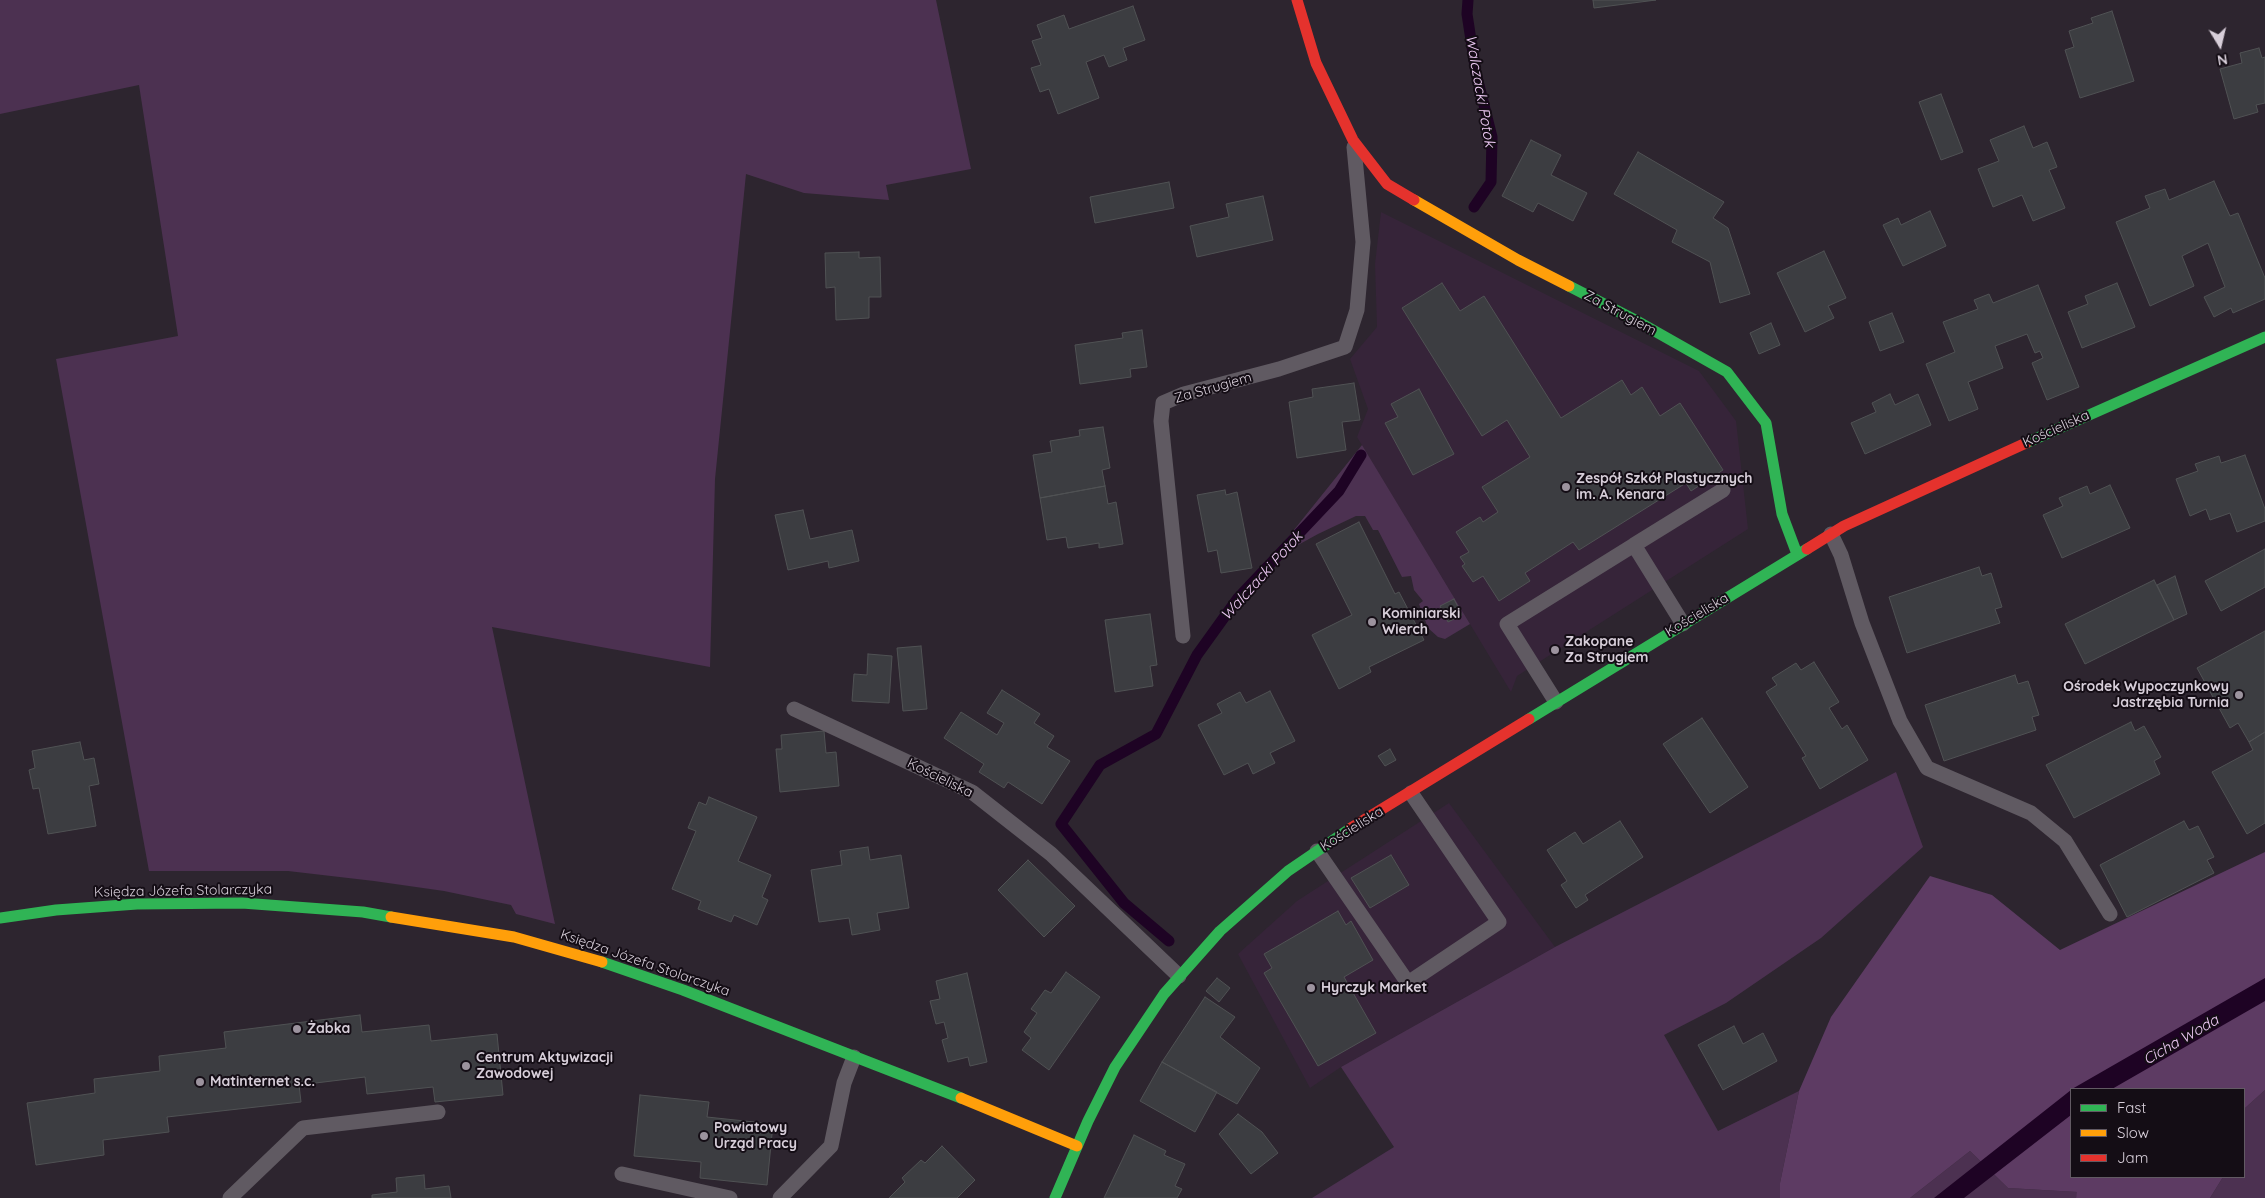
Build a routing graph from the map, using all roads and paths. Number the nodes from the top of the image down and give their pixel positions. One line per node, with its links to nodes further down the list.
1 (1297, 0): 2 (street, Za Strugiem)
2 (1353, 140): 7 (street, Za Strugiem); 9 (lane, Za Strugiem)
3 (2265, 337): 5 (street, Kościeliska)
4 (1723, 490): 6 (lane)
5 (1831, 534): 7 (street, Kościeliska); 14 (lane)
6 (1634, 545): 8 (lane); 10 (lane)
7 (1797, 554): 8 (street, Kościeliska)
8 (1683, 624): 10 (street, Kościeliska)
9 (1183, 636)
10 (1556, 702): 12 (street, Kościeliska)
11 (794, 709): 16 (lane, Kościeliska)
12 (1411, 793): 13 (street, Kościeliska); 13 (lane)
13 (1317, 851): 16 (street, Kościeliska)
14 (2110, 914)
15 (0, 918): 17 (street, Księdza Józefa Stolarczyka)
16 (1179, 976): 19 (street, Kościeliska)
17 (854, 1057): 19 (street, Księdza Józefa Stolarczyka); 23 (lane)
18 (438, 1112): 21 (lane)
19 (1077, 1146): 24 (street, Kościeliska)
20 (622, 1174): 22 (lane)
21 (230, 1198)
22 (730, 1198)
23 (780, 1198)
24 (1055, 1198)

